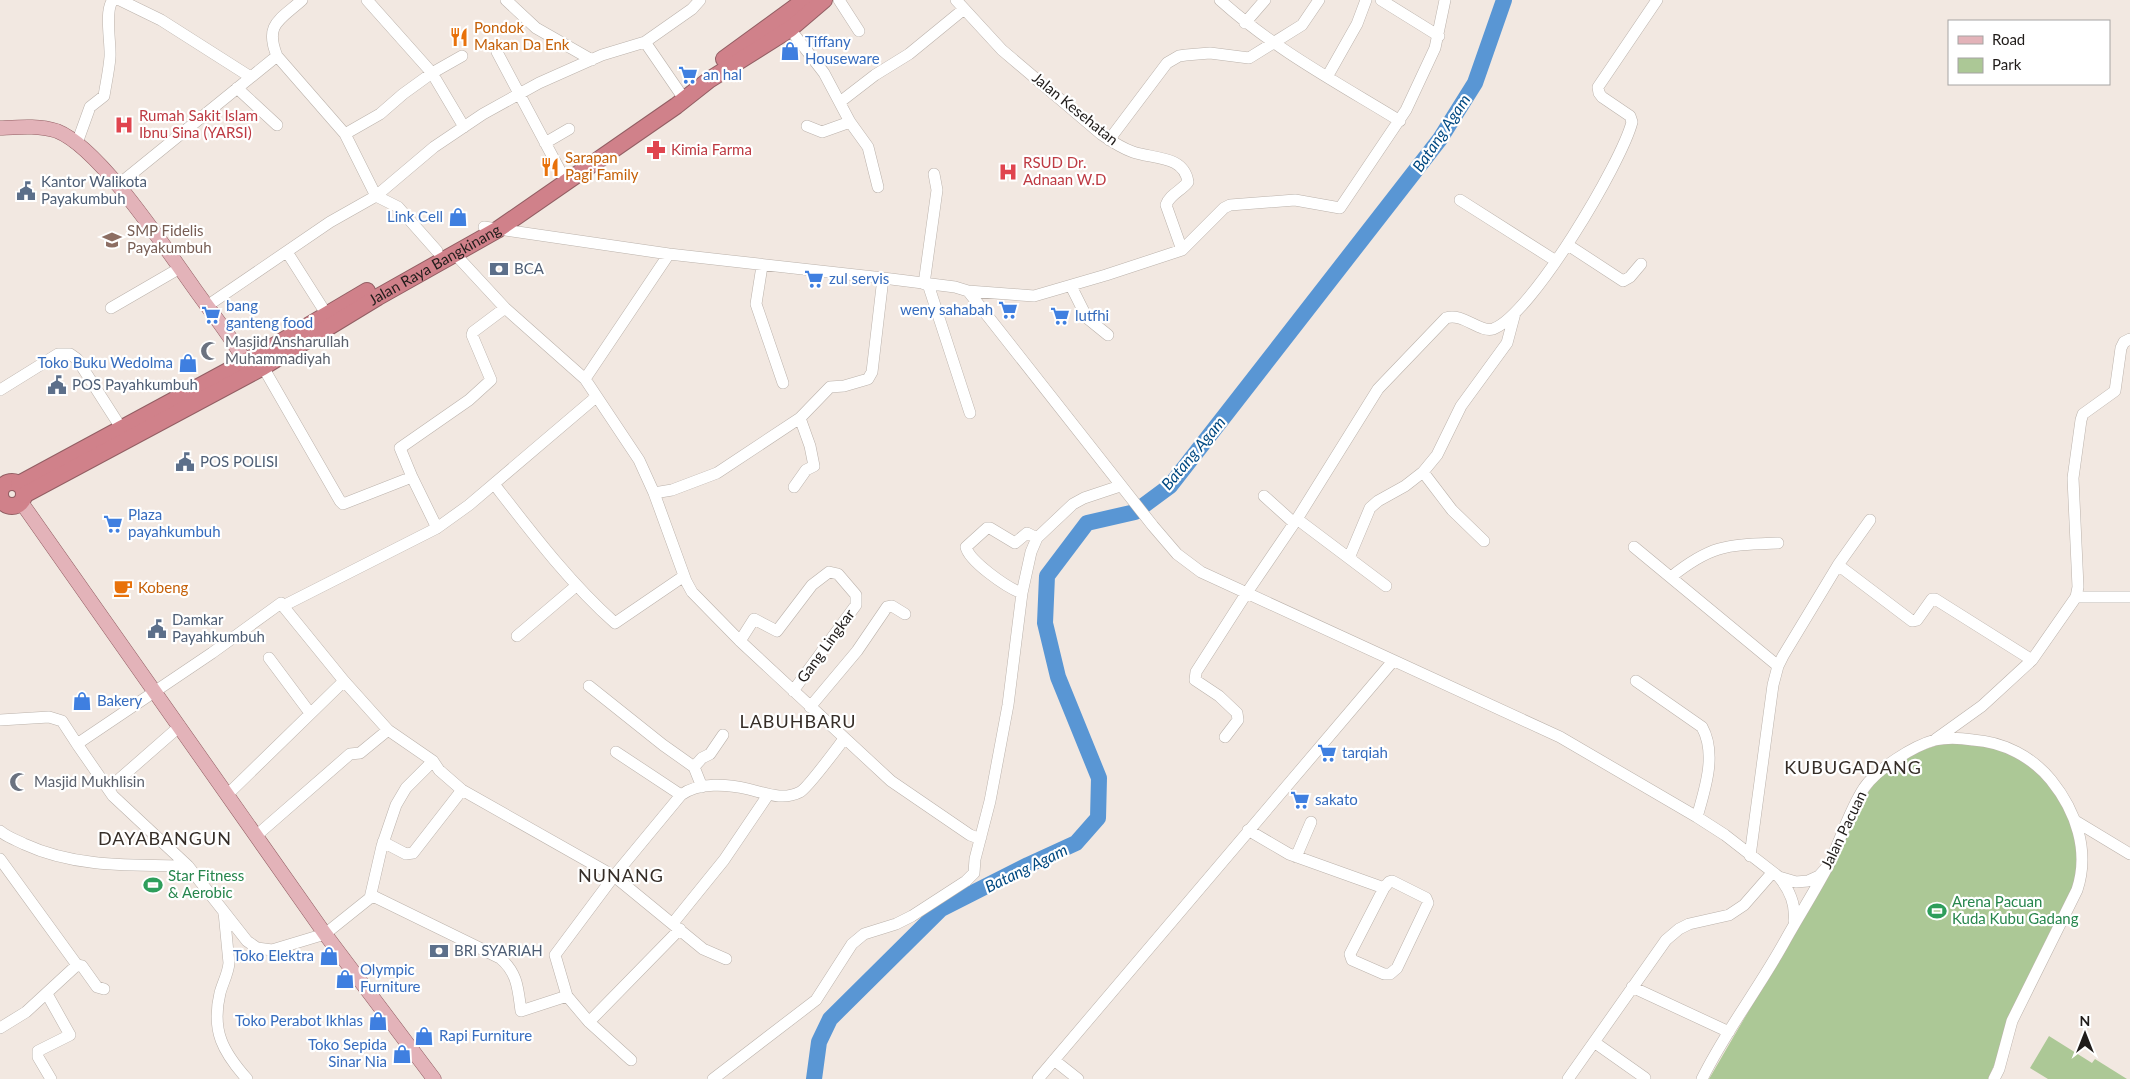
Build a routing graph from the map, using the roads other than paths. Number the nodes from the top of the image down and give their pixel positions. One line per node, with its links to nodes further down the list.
1 (114, 0): 45 (street)
2 (120, 0): 29 (street)
3 (302, 0): 25 (street)
4 (368, 0): 28 (street)
5 (506, 0): 27 (street)
6 (700, 0): 22 (street)
7 (805, 0): 30 (highway, Jalan Raya Bangkinang)
8 (824, 0): 19 (highway, Jalan Raya Bangkinang)
9 (839, 0): 20 (street)
10 (1220, 0): 18 (street)
11 (1265, 0): 18 (street)
12 (1319, 0): 23 (street)
13 (1366, 0): 31 (street)
14 (1382, 0): 21 (street)
15 (1445, 0): 21 (street)
16 (1657, 0): 54 (street)
17 (961, 3): 35 (street); 44 (street, Jalan Kesehatan)
18 (1245, 23): 23 (street)
19 (790, 29): 30 (highway, Jalan Raya Bangkinang); 35 (street)
20 (859, 30)
21 (1432, 32): 36 (street)
22 (645, 42): 27 (street); 33 (street)
23 (1273, 42): 31 (street); 44 (street)
24 (497, 52): 34 (street)
25 (277, 56): 29 (street); 43 (street)
26 (462, 56): 28 (street)
27 (592, 60): 34 (street)
28 (432, 72): 40 (street); 43 (street)
29 (250, 76): 32 (street)
30 (707, 77): 33 (highway, Jalan Raya Bangkinang); 53 (highway, Jalan Raya Bangkinang)
31 (1327, 77): 36 (street)
32 (237, 88): 38 (street); 49 (street)
33 (680, 93): 48 (highway, Jalan Raya Bangkinang)
34 (519, 94): 40 (street); 46 (street)
35 (840, 102): 37 (street)
36 (1400, 121): 55 (street)
37 (850, 122): 39 (street); 50 (street)
38 (277, 125)
39 (807, 126)
40 (464, 127): 51 (street)
41 (0, 128): 45 (main road)
42 (568, 130): 46 (street)
43 (345, 134): 51 (street)
44 (1109, 140): 55 (street, Jalan Kesehatan)
45 (77, 143): 49 (main road)
46 (545, 143): 48 (street)
47 (934, 174): 65 (street)
48 (564, 178): 53 (highway, Jalan Raya Bangkinang)
49 (118, 185): 63 (main road)
50 (878, 187)
51 (376, 196): 56 (street); 57 (street)
52 (1460, 200): 60 (street)
53 (491, 229): 56 (highway, Jalan Raya Bangkinang); 58 (highway, Jalan Raya Bangkinang); 59 (street)
54 (1568, 245): 60 (street); 61 (street)
55 (1182, 250): 66 (street)
56 (437, 251): 68 (highway, Jalan Raya Bangkinang)
57 (287, 252): 69 (street); 73 (street)
58 (454, 254): 68 (highway, Jalan Raya Bangkinang); 71 (street)
59 (669, 254): 62 (street); 77 (street)
60 (1556, 261): 72 (street)
61 (1641, 264)
62 (762, 266): 64 (street); 78 (street)
63 (180, 268): 69 (main road); 70 (street)
64 (883, 278): 65 (street); 82 (street)
65 (926, 284): 67 (street); 81 (street)
66 (1071, 286): 67 (street); 74 (street)
67 (968, 291): 88 (street)
68 (376, 292): 73 (highway, Jalan Raya Bangkinang); 76 (highway, Jalan Raya Bangkinang)
69 (208, 306): 76 (main road)
70 (111, 308)
71 (504, 308): 77 (street); 85 (street)
72 (1515, 313): 84 (street); 94 (street)
73 (327, 315): 76 (highway, Jalan Raya Bangkinang)
74 (1108, 335)
75 (2130, 339): 108 (street)
76 (253, 367): 83 (highway, Jalan Raya Bangkinang); 85 (street)
77 (585, 379): 80 (street)
78 (783, 383)
79 (0, 390): 83 (street)
80 (596, 397): 86 (street); 89 (street)
81 (970, 413)
82 (800, 418): 87 (street); 89 (street)
83 (125, 434): 90 (highway, Jalan Raya Bangkinang)
84 (1423, 472): 97 (street); 100 (street)
85 (412, 477): 95 (street)
86 (494, 484): 95 (street); 104 (street)
87 (794, 487)
88 (1122, 488): 96 (street); 107 (street)
89 (654, 493): 102 (street)
90 (22, 494): 92 (highway, Jalan Raya Bangkinang); 121 (main road)
91 (1264, 496): 94 (street)
92 (2, 503)
93 (1870, 520): 101 (street)
94 (1295, 521): 100 (street); 107 (street)
95 (437, 528): 110 (street)
96 (1034, 536): 106 (street); 106 (street)
97 (1484, 541)
98 (1778, 543): 103 (street)
99 (1634, 548): 103 (street)
100 (1349, 558): 105 (street)
101 (1838, 565): 115 (street); 117 (street)
102 (684, 576): 104 (street); 113 (street)
103 (1671, 577): 117 (street)
104 (576, 586): 112 (street)
105 (1386, 586)
106 (1018, 592): 148 (street)
107 (1246, 594): 116 (street); 129 (street)
108 (2076, 597): 109 (street); 115 (street)
109 (2130, 597)
110 (283, 606): 118 (street); 121 (street)
111 (905, 614): 123 (street)
112 (517, 636)
113 (740, 641): 122 (street); 122 (street, Gang Lingkar)
114 (269, 658): 124 (street)
115 (2032, 660): 131 (street)
116 (1393, 661): 142 (street); 145 (street)
117 (1778, 666): 151 (street)
118 (344, 681): 124 (street); 127 (street)
119 (1636, 681): 142 (street)
120 (589, 686): 135 (street)
121 (155, 691): 126 (main road); 132 (street)
122 (793, 691): 123 (street)
123 (810, 707): 130 (street)
124 (310, 713): 139 (street)
125 (0, 720): 132 (street)
126 (180, 726): 137 (street); 139 (main road)
127 (388, 730): 134 (street); 147 (street)
128 (723, 735): 135 (street)
129 (1225, 737)
130 (844, 739): 141 (street); 148 (street)
131 (1934, 740): 144 (street, Jalan Pacuan); 155 (street, Jalan Pacuan)
132 (77, 744): 137 (street)
133 (616, 752): 140 (street)
134 (433, 761): 138 (street); 149 (street)
135 (694, 768): 136 (street)
136 (702, 787): 140 (street); 141 (street)
137 (108, 789): 154 (street)
138 (462, 790): 149 (street); 157 (street)
139 (228, 794): 147 (main road)
140 (681, 795): 157 (street)
141 (768, 795): 162 (street)
142 (1697, 817): 151 (street)
143 (1310, 822): 152 (street)
144 (2077, 822): 150 (street); 174 (street, Jalan Pacuan)
145 (1248, 830): 152 (street); 176 (street)
146 (0, 831): 154 (street)
147 (257, 835): 163 (main road)
148 (976, 837): 181 (street)
149 (383, 842): 159 (street)
150 (2130, 854)
151 (1750, 856): 156 (street)
152 (1296, 857): 158 (street)
153 (0, 859): 165 (street)
154 (188, 866): 160 (street)
155 (1827, 867): 156 (street); 161 (street, Jalan Pacuan)
156 (1776, 875): 161 (street); 166 (street)
157 (614, 876): 162 (street); 169 (street)
158 (1384, 888): 158 (street)
159 (370, 898): 163 (street); 169 (street)
160 (224, 912): 163 (street); 179 (street)
161 (1794, 924): 172 (street, Jalan Pacuan)
162 (676, 926): 164 (street); 170 (street)
163 (325, 934): 180 (main road)
164 (726, 959)
165 (77, 965): 167 (street); 168 (street)
166 (1632, 987): 172 (street); 173 (street)
167 (104, 989)
168 (47, 994): 171 (street); 178 (street)
169 (567, 996): 170 (street)
170 (589, 1022): 175 (street)
171 (0, 1028)
172 (1729, 1032): 185 (street, Jalan Pacuan)
173 (1594, 1042): 177 (street); 184 (street)
174 (2004, 1054): 186 (street, Jalan Pacuan); 187 (street)
175 (631, 1060)
176 (1054, 1060): 182 (street); 183 (street)
177 (1646, 1078)
178 (51, 1079)
179 (247, 1079)
180 (434, 1079)
181 (713, 1079)
182 (1038, 1079)
183 (1078, 1079)
184 (1568, 1079)
185 (1702, 1079)
186 (1994, 1079)
187 (2003, 1079)

